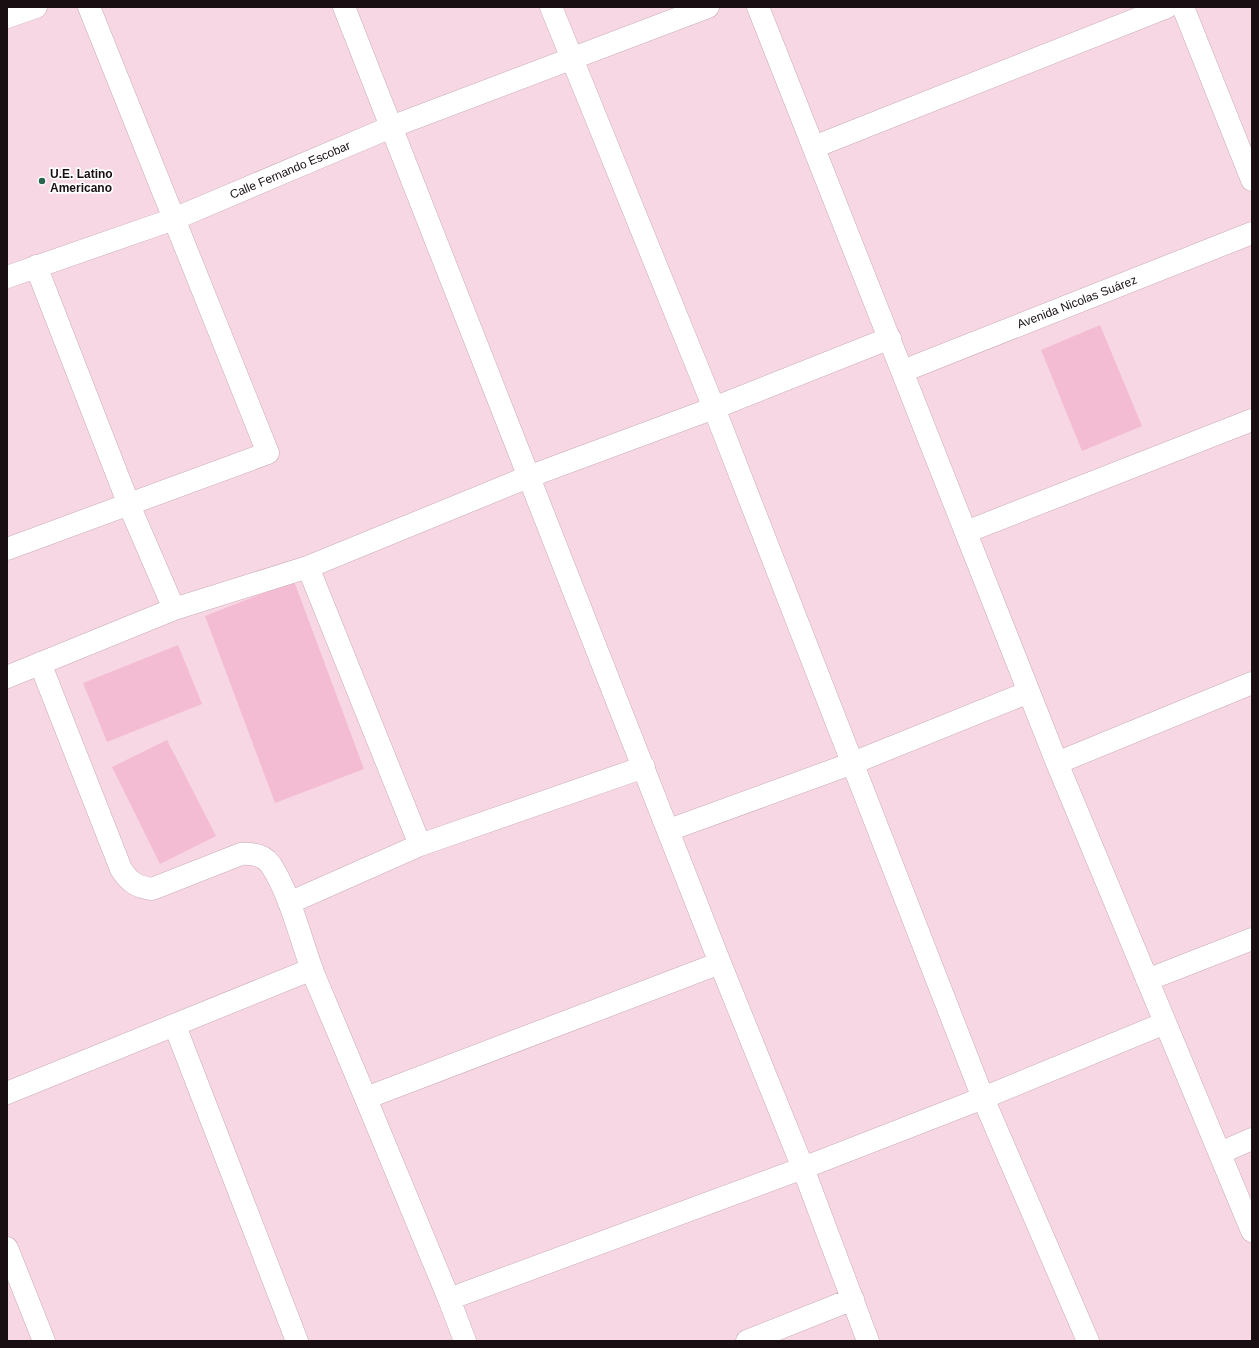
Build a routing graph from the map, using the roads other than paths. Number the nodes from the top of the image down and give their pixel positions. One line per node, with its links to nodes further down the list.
1 (36, 7): 9 (street)
2 (89, 7): 14 (street)
3 (344, 7): 11 (street)
4 (551, 7): 10 (street)
5 (708, 7): 10 (street, Calle Fernando Escobar)
6 (758, 7): 12 (street)
7 (1167, 7): 12 (street)
8 (1183, 7): 13 (street)
9 (7, 17)
10 (570, 59): 11 (street, Calle Fernando Escobar); 20 (street)
11 (391, 127): 14 (street, Calle Fernando Escobar); 22 (street)
12 (814, 147): 18 (street)
13 (1251, 173)
14 (174, 219): 16 (street, Calle Fernando Escobar); 23 (street)
15 (1252, 233): 19 (street, Avenida Nicolas Suárez)
16 (36, 266): 17 (street, Calle Fernando Escobar); 23 (street)
17 (7, 276)
18 (890, 338): 19 (street); 20 (street)
19 (903, 371): 24 (street)
20 (714, 408): 22 (street); 32 (street)
21 (1252, 420): 24 (street)
22 (528, 477): 26 (street); 34 (street)
23 (129, 505): 25 (street); 27 (street)
24 (966, 532): 31 (street)
25 (7, 550)
26 (308, 567): 27 (street); 36 (street)
27 (174, 609): 28 (street)
28 (40, 663): 29 (street); 37 (street)
29 (7, 677)
30 (1252, 684): 33 (street)
31 (1029, 692): 32 (street); 33 (street)
32 (853, 763): 35 (street); 46 (street)
33 (1057, 763): 41 (street)
34 (644, 767): 35 (street); 36 (street)
35 (669, 830): 39 (street)
36 (420, 845): 37 (street)
37 (289, 903): 40 (street)
38 (1252, 939): 41 (street)
39 (720, 963): 45 (street); 49 (street)
40 (312, 969): 43 (street); 45 (street)
41 (1147, 980): 42 (street)
42 (1165, 1023): 46 (street); 48 (street)
43 (175, 1026): 44 (street); 55 (street)
44 (7, 1093)
45 (366, 1098): 52 (street)
46 (983, 1098): 49 (street); 59 (street)
47 (1252, 1139): 48 (street)
48 (1220, 1153): 50 (street)
49 (803, 1168): 52 (street); 53 (street)
50 (1252, 1231)
51 (7, 1248): 54 (street)
52 (449, 1299): 56 (street)
53 (853, 1300): 57 (street); 58 (street)
54 (44, 1341)
55 (297, 1341)
56 (465, 1341)
57 (747, 1341)
58 (868, 1341)
59 (1088, 1341)

